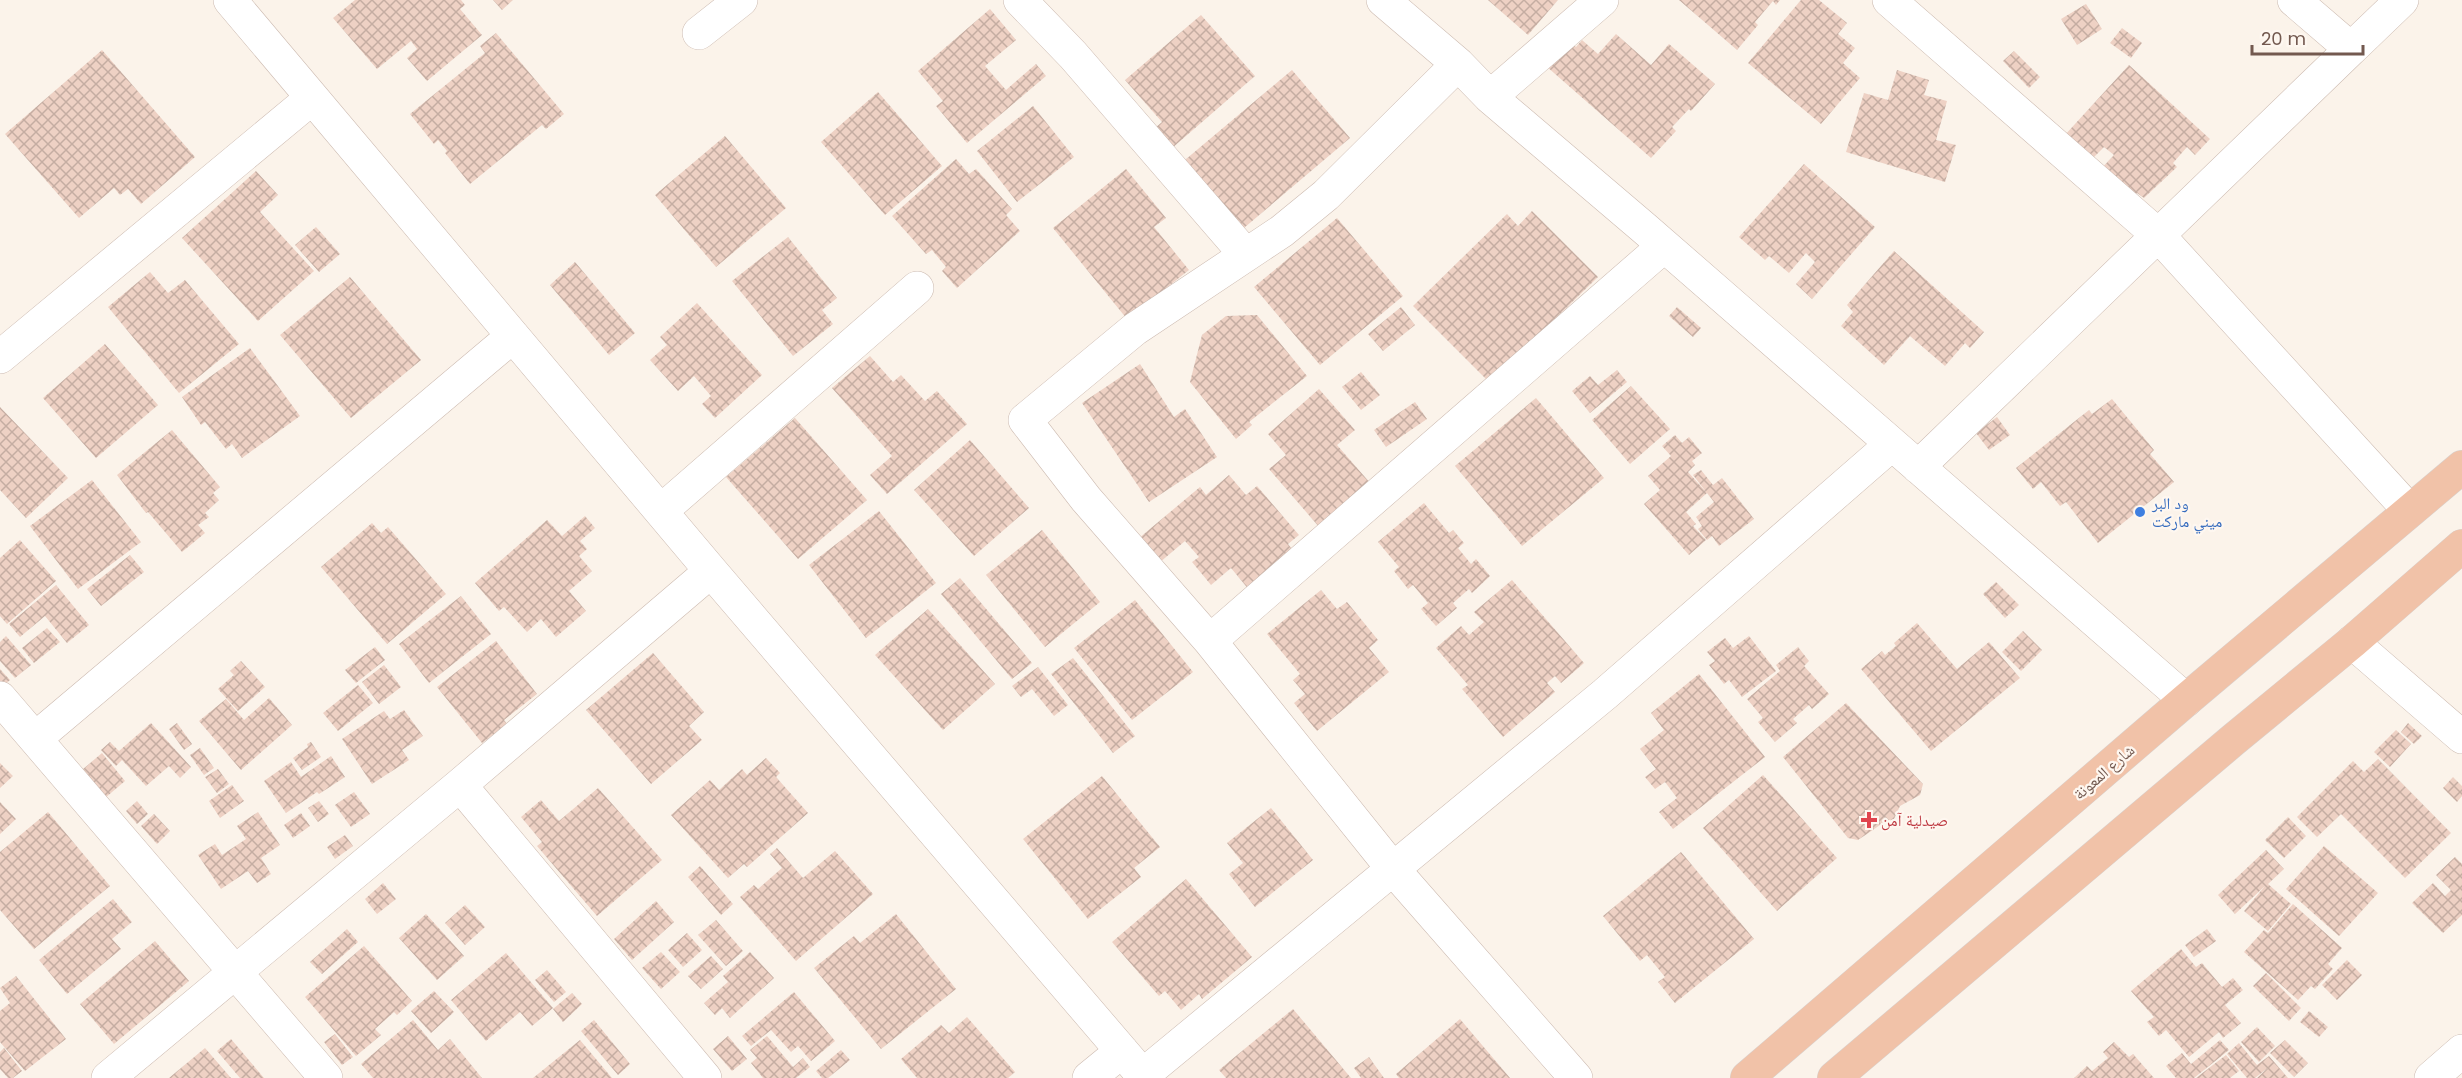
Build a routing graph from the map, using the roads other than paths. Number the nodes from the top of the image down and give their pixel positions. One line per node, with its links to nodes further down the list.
1 (230, 0): 13 (street)
2 (741, 0): 9 (street)
3 (1020, 0): 16 (street)
4 (1383, 0): 11 (street)
5 (1602, 0): 12 (street)
6 (1889, 0): 14 (street)
7 (2294, 0): 10 (street)
8 (2402, 0): 10 (street)
9 (699, 33)
10 (2352, 49): 14 (street)
11 (1458, 64): 12 (street); 16 (street)
12 (1490, 97): 15 (street)
13 (312, 98): 18 (street); 19 (street)
14 (2158, 235): 21 (street); 23 (street)
15 (1664, 246): 20 (street); 27 (street)
16 (1246, 255): 27 (street)
17 (917, 288): 24 (street)
18 (513, 336): 24 (street); 32 (street)
19 (0, 357)
20 (1892, 444): 21 (street); 34 (street)
21 (1918, 467): 30 (street)
22 (2462, 467): 23 (highway, شارع المعونة)
23 (2409, 510): 30 (highway, شارع المعونة)
24 (661, 511): 26 (street)
25 (2462, 546): 28 (highway)
26 (711, 571): 33 (street); 37 (street)
27 (1210, 641): 34 (street)
28 (2352, 642): 31 (street); 44 (highway)
29 (0, 698): 32 (street)
30 (2186, 700): 43 (highway, شارع المعونة)
31 (2462, 737)
32 (36, 738): 35 (street)
33 (460, 785): 35 (street); 40 (street)
34 (1393, 869): 37 (street); 42 (street)
35 (236, 971): 38 (street); 39 (street)
36 (2462, 1051): 45 (street)
37 (1137, 1068): 41 (street)
38 (108, 1078)
39 (326, 1078)
40 (705, 1078)
41 (1089, 1078)
42 (1576, 1078)
43 (1747, 1078)
44 (1834, 1078)
45 (2431, 1078)

